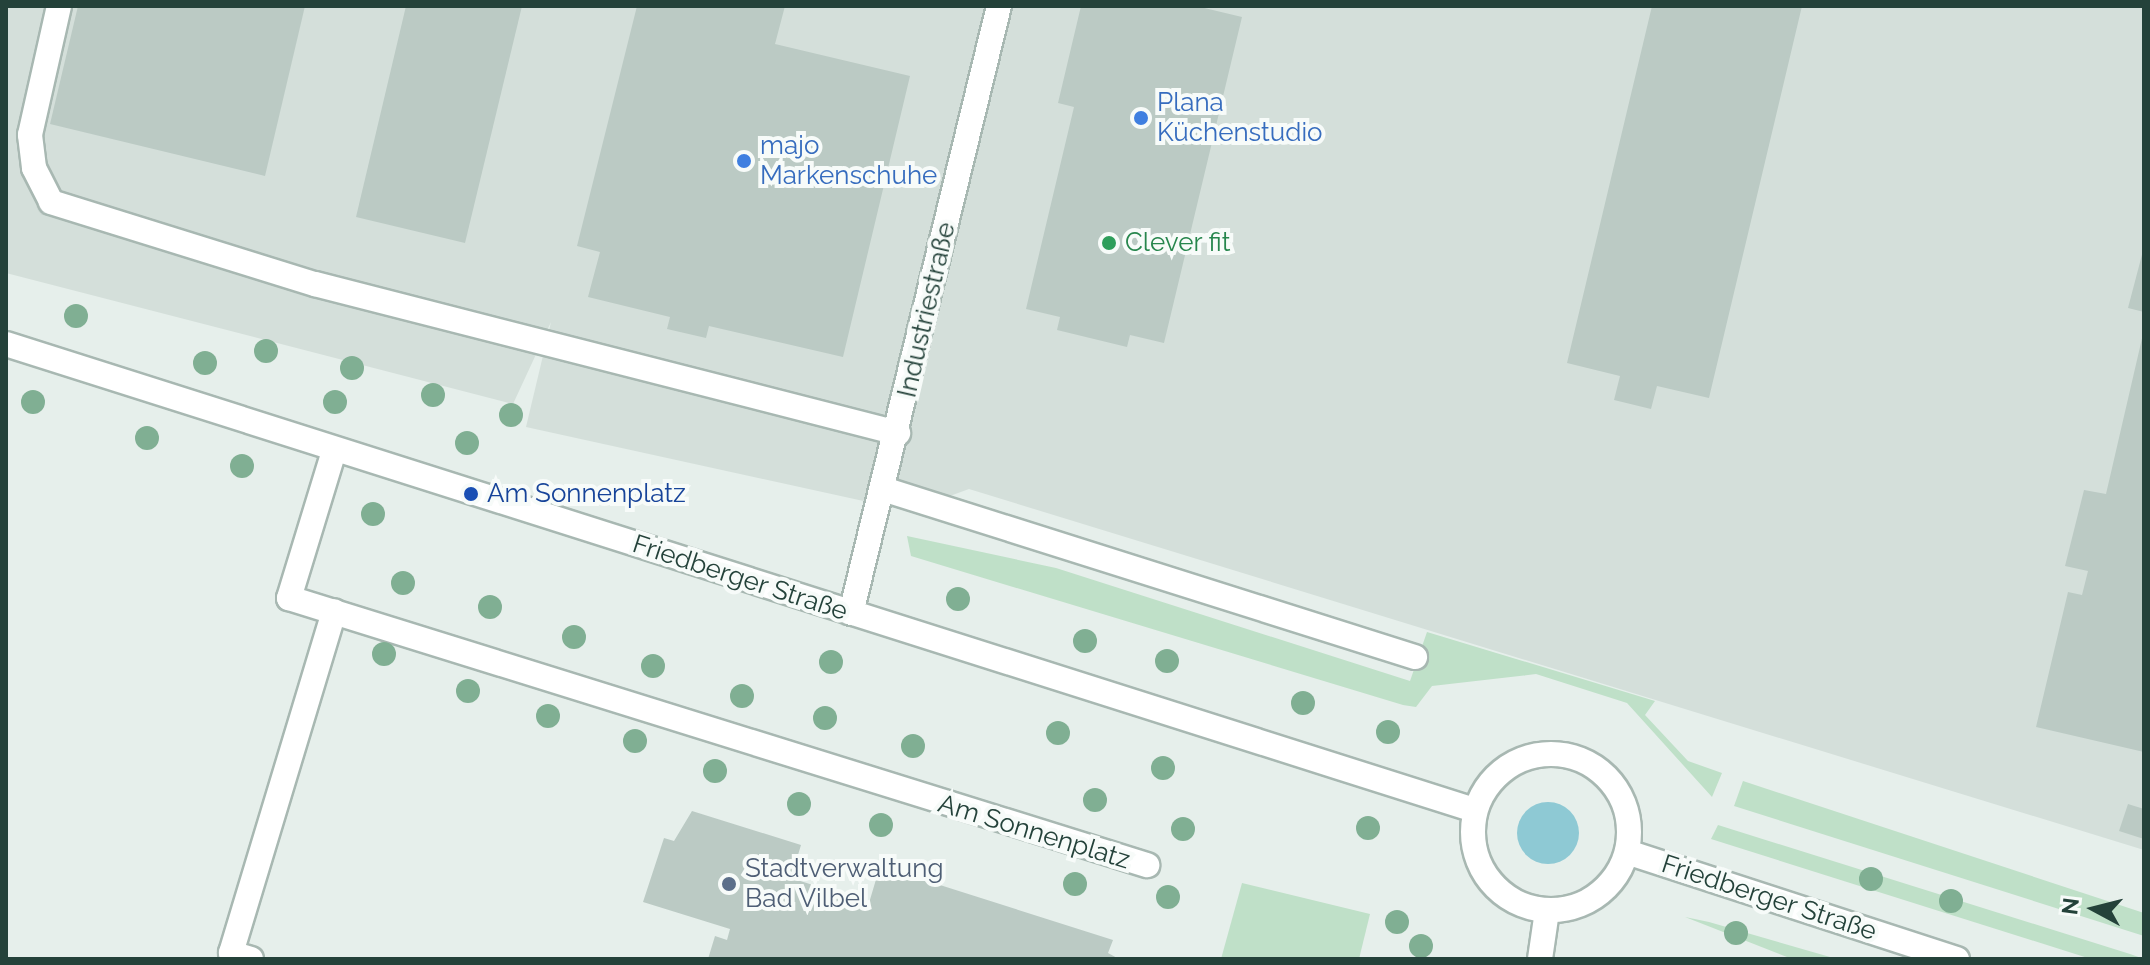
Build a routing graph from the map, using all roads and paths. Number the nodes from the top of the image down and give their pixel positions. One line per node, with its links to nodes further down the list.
1 (59, 6): 4 (street)
2 (999, 6): 4 (street, Industriestraße)
3 (6, 344): 5 (street, Friedberger Straße)
4 (898, 433): 6 (street, Industriestraße)
5 (334, 451): 7 (street, Am Sonnenplatz); 8 (street, Friedberger Straße)
6 (883, 489): 8 (street, Industriestraße); 9 (street)
7 (334, 611): 12 (street, Am Sonnenplatz); 14 (street)
8 (851, 613): 10 (street, Friedberger Straße)
9 (1415, 657)
10 (1474, 810): 11 (street, Friedberger Straße); 13 (street)
11 (1627, 852): 13 (street, Friedberger Straße); 16 (street, Friedberger Straße)
12 (1147, 865)
13 (1547, 911): 15 (street)
14 (251, 959)
15 (1540, 959)
16 (1957, 959)

